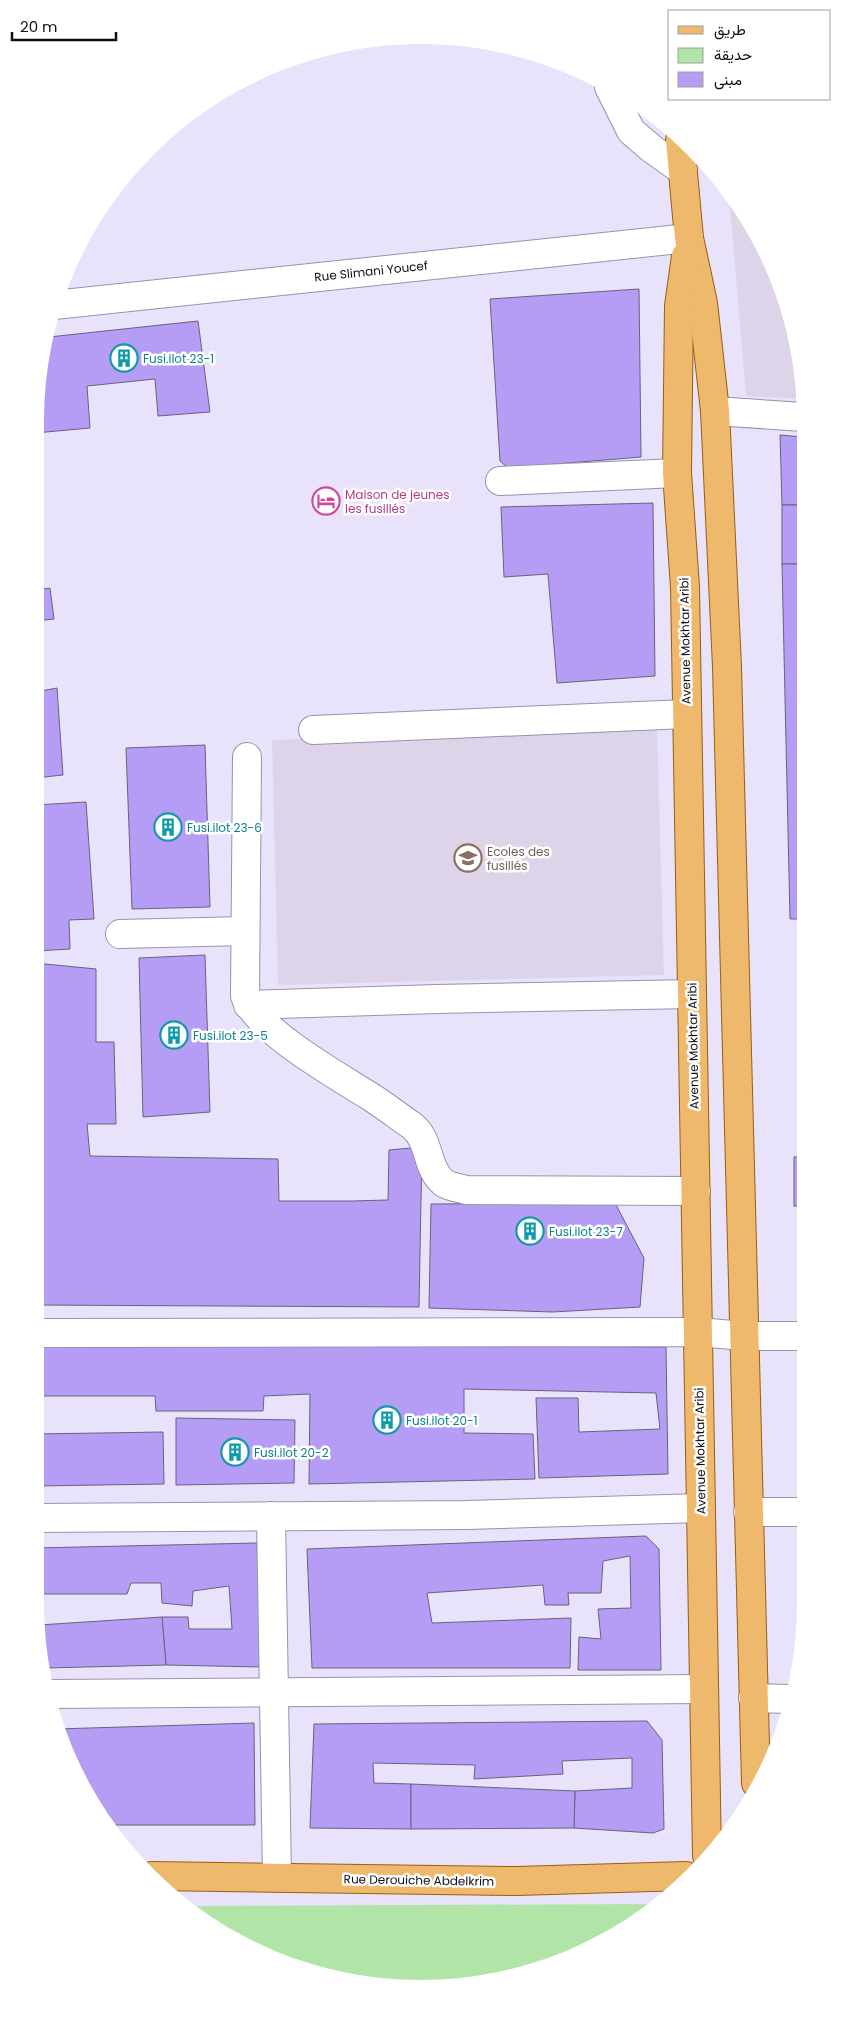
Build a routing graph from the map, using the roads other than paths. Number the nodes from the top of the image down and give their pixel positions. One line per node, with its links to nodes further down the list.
1 (614, 97): 3 (street)
2 (681, 148): 3 (main road, Avenue Mokhtar Aribi)
3 (683, 171): 4 (main road, Avenue Mokhtar Aribi)
4 (689, 238): 5 (street, Rue Slimani Youcef); 6 (main road, Avenue Mokhtar Aribi); 8 (main road, Avenue Mokhtar Aribi)
5 (63, 304)
6 (715, 411): 7 (street); 20 (main road, Avenue Mokhtar Aribi)
7 (797, 417)
8 (677, 473): 9 (street); 10 (main road, Avenue Mokhtar Aribi)
9 (500, 481)
10 (686, 714): 11 (street); 15 (main road, Avenue Mokhtar Aribi)
11 (313, 730)
12 (247, 757): 13 (street)
13 (246, 931): 14 (street); 16 (street)
14 (120, 934)
15 (692, 994): 16 (street); 17 (main road, Avenue Mokhtar Aribi)
16 (248, 1005): 17 (street)
17 (696, 1191): 18 (main road, Avenue Mokhtar Aribi)
18 (698, 1332): 19 (street); 20 (street); 22 (main road, Avenue Mokhtar Aribi)
19 (44, 1333)
20 (744, 1336): 21 (street); 23 (main road, Avenue Mokhtar Aribi)
21 (797, 1336)
22 (701, 1508): 25 (street); 27 (main road, Avenue Mokhtar Aribi)
23 (748, 1512): 24 (street); 30 (main road, Avenue Mokhtar Aribi)
24 (797, 1512)
25 (271, 1516): 26 (street); 28 (street)
26 (44, 1518)
27 (704, 1689): 28 (street); 33 (main road, Avenue Mokhtar Aribi)
28 (275, 1692): 29 (street); 36 (street)
29 (55, 1694)
30 (753, 1698): 31 (street); 32 (main road, Avenue Mokhtar Aribi)
31 (785, 1698)
32 (756, 1775)
33 (707, 1848)
34 (160, 1876): 36 (main road, Rue Derouiche Abdelkrim)
35 (680, 1876): 36 (main road, Rue Derouiche Abdelkrim)
36 (277, 1877)

